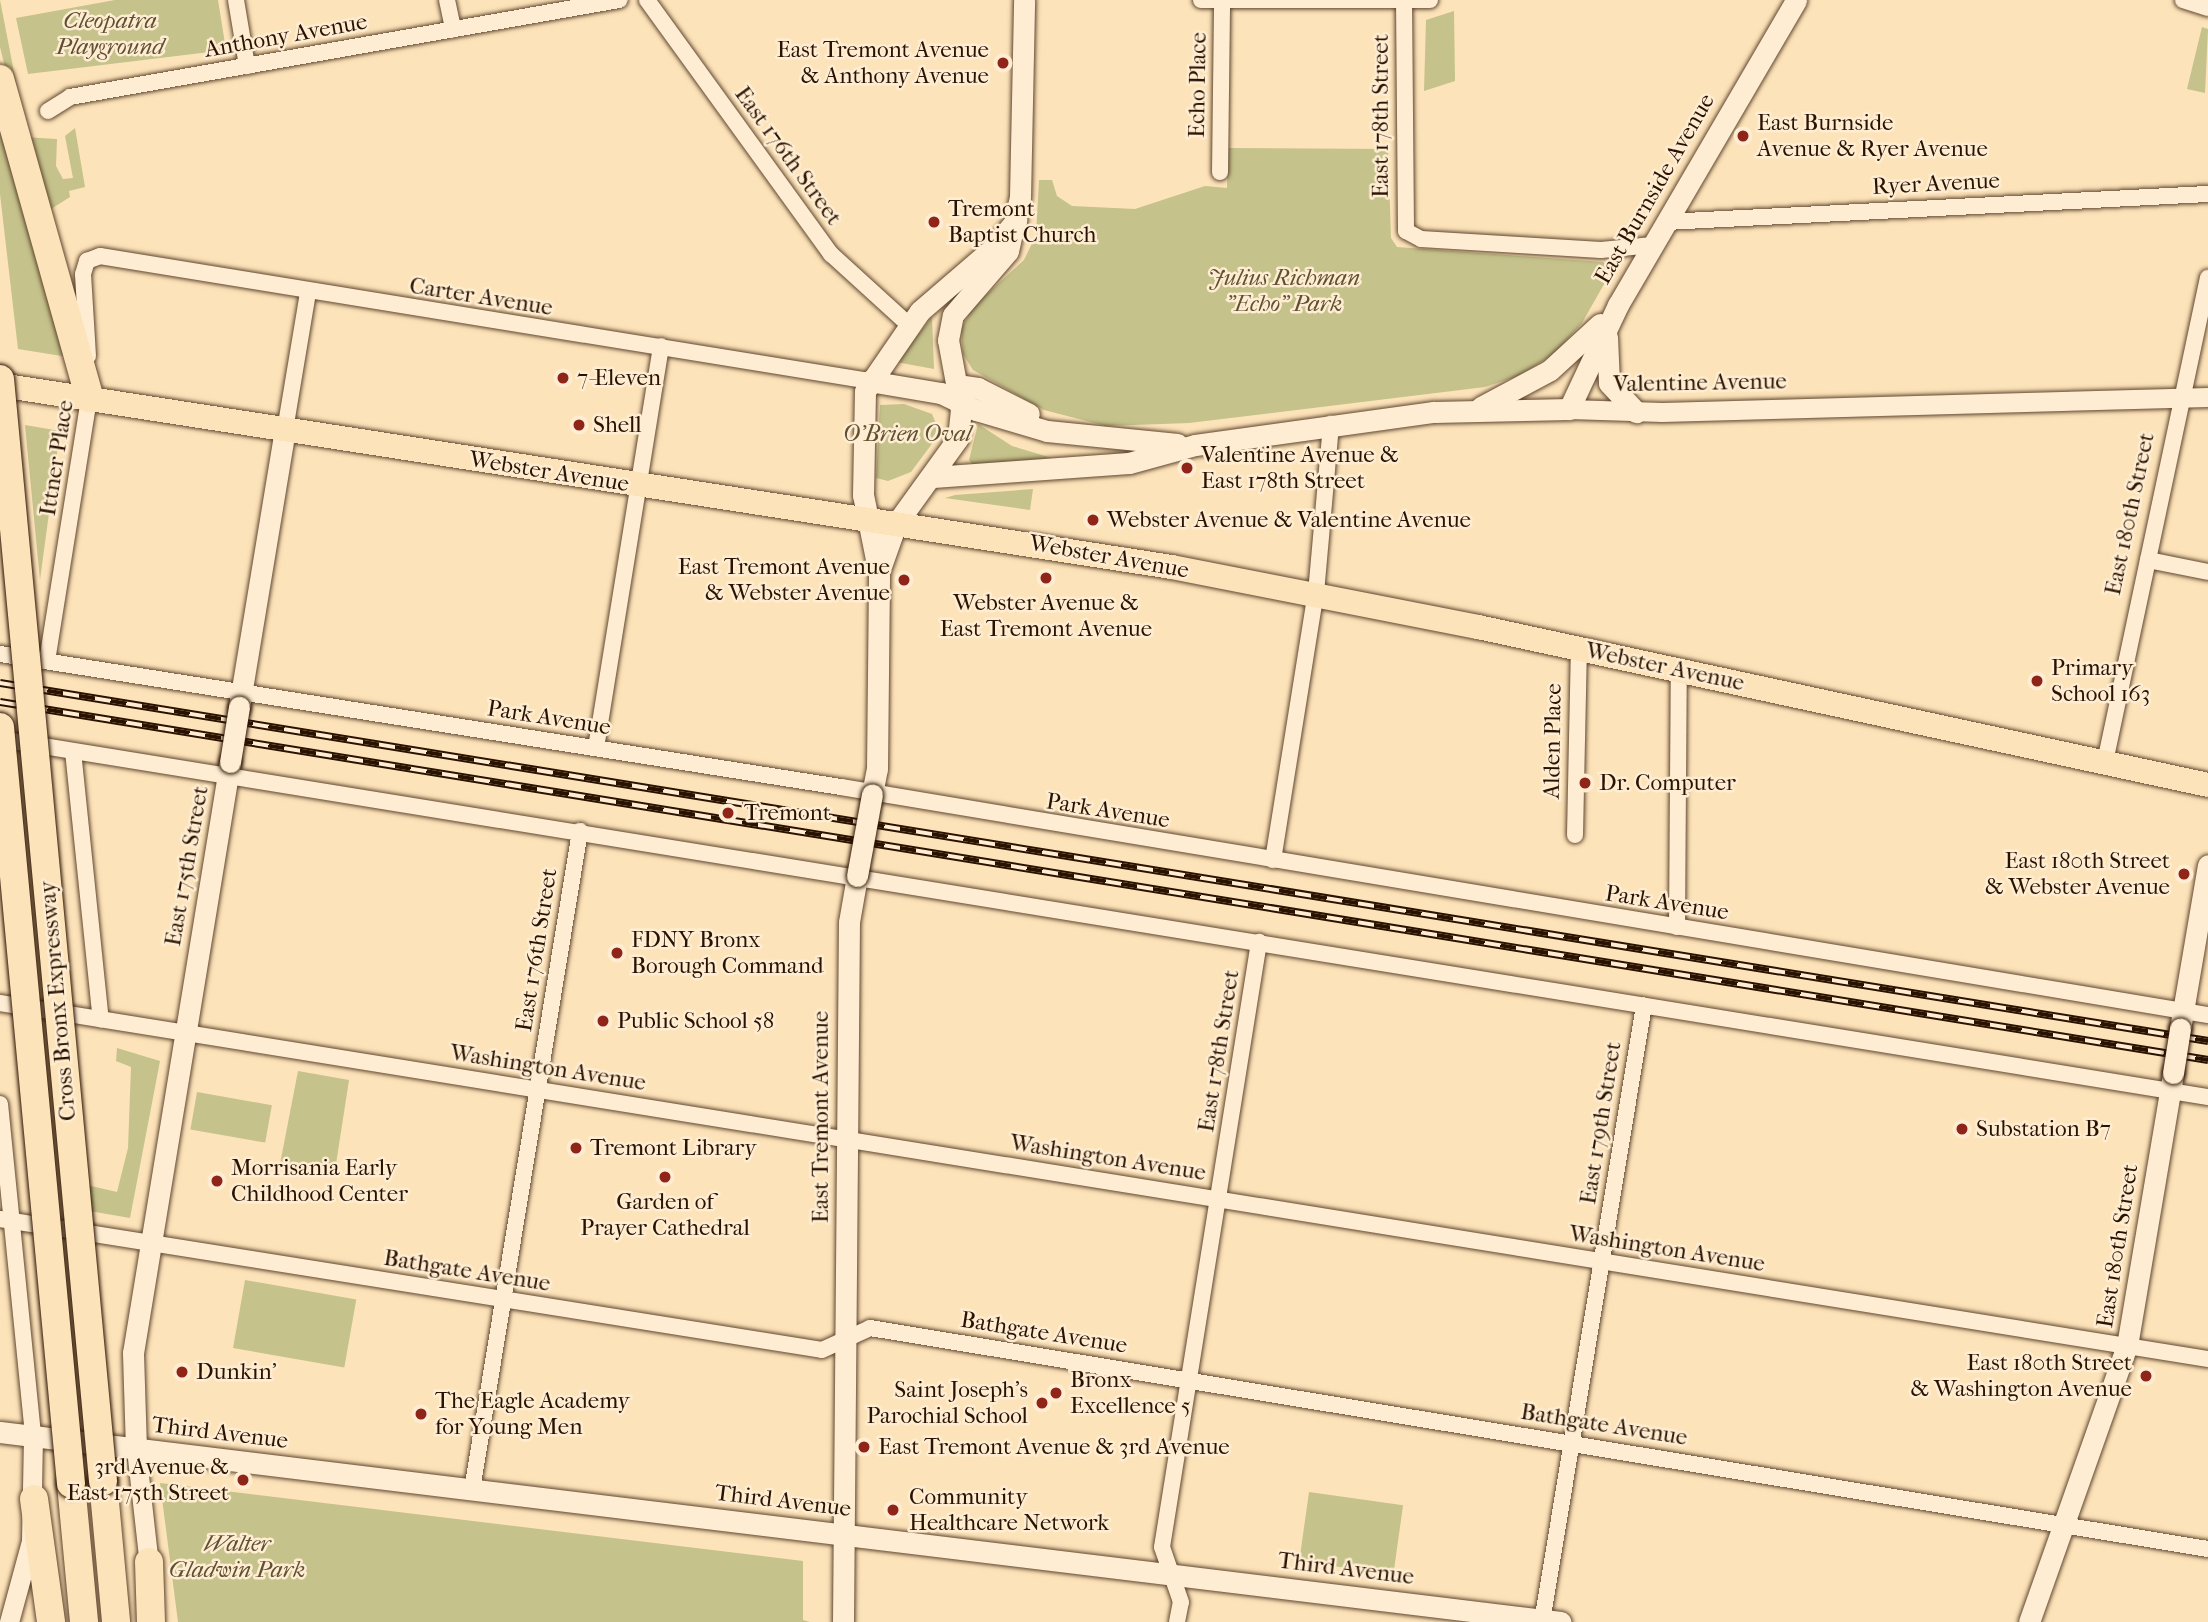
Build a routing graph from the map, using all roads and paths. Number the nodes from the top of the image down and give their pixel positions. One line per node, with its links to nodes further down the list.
1 (236, 0): 14 (street)
2 (447, 0): 13 (street)
3 (619, 0): 13 (street, Anthony Avenue)
4 (647, 0): 26 (street, East 176th Street)
5 (1024, 0): 19 (main road, East Tremont Avenue)
6 (1201, 0): 7 (street)
7 (1222, 0): 11 (street); 17 (street, Echo Place)
8 (1430, 0): 11 (street)
9 (1796, 0): 20 (main road, East Burnside Avenue)
10 (2183, 0): 12 (street)
11 (1404, 2): 21 (street, East 178th Street)
12 (2208, 8)
13 (453, 29): 14 (street, Anthony Avenue)
14 (247, 66): 16 (street, Anthony Avenue)
15 (0, 79): 34 (highway)
16 (48, 111)
17 (1220, 172)
18 (2208, 194): 20 (street, Ryer Avenue)
19 (1016, 220): 26 (main road, East Tremont Avenue); 31 (main road, East Tremont Avenue)
20 (1666, 222): 21 (main road, East Burnside Avenue)
21 (1653, 245): 25 (main road, East Burnside Avenue)
22 (88, 261): 24 (street, Carter Avenue); 34 (street, Ittner Place)
23 (2208, 278): 32 (street, East 180th Street)
24 (308, 292): 27 (street, Carter Avenue); 39 (street, East 175th Street)
25 (1618, 305): 35 (main road); 36 (main road, East Burnside Avenue); 37 (main road)
26 (909, 325): 29 (main road, East Tremont Avenue)
27 (660, 346): 29 (street, Carter Avenue); 42 (street)
28 (0, 379): 104 (highway, Cross Bronx Expressway, bridge)
29 (869, 381): 31 (main road, Valentine Avenue); 43 (main road, East Tremont Avenue)
30 (0, 385): 34 (main road, Webster Avenue)
31 (958, 393): 40 (main road, Valentine Avenue); 41 (main road, East Tremont Avenue)
32 (2182, 396): 33 (street, Valentine Avenue); 37 (street, Valentine Avenue); 45 (street, East 180th Street)
33 (2208, 397)
34 (90, 399): 39 (main road, Webster Avenue); 51 (street, Ittner Place)
35 (1476, 409): 36 (main road, Valentine Avenue); 38 (main road, Valentine Avenue)
36 (1569, 409): 37 (street, Valentine Avenue)
37 (1636, 411)
38 (1331, 424): 40 (main road, Valentine Avenue); 48 (street)
39 (285, 430): 42 (main road, Webster Avenue); 53 (main road, East 175th Street)
40 (1195, 445): 41 (main road, Valentine Avenue)
41 (933, 477): 44 (main road, East Tremont Avenue)
42 (637, 486): 43 (main road, Webster Avenue); 56 (street)
43 (867, 521): 44 (main road, Webster Avenue); 47 (main road, East Tremont Avenue)
44 (896, 524): 47 (main road, East Tremont Avenue); 48 (main road, Webster Avenue)
45 (2148, 560): 46 (street); 58 (street, East 180th Street)
46 (2208, 572)
47 (878, 574): 61 (main road, East Tremont Avenue)
48 (1316, 593): 49 (main road, Webster Avenue); 64 (street)
49 (1579, 649): 52 (main road, Webster Avenue); 63 (street, Alden Place)
50 (0, 654): 51 (street, Park Avenue)
51 (47, 661): 53 (street, Park Avenue)
52 (1679, 670): 58 (main road, Webster Avenue); 67 (street)
53 (240, 699): 56 (street, Park Avenue); 59 (main road, East 175th Street, bridge)
54 (0, 727): 103 (highway, Cross Bronx Expressway, bridge)
55 (0, 739): 57 (street)
56 (596, 748): 61 (street, Park Avenue)
57 (73, 751): 59 (street); 72 (street)
58 (2105, 762): 60 (main road, Webster Avenue)
59 (229, 769): 62 (street); 74 (main road, East 175th Street)
60 (2208, 785)
61 (872, 794): 64 (street, Park Avenue); 66 (main road, East Tremont Avenue, bridge)
62 (580, 831): 66 (street); 76 (street, East 176th Street)
63 (1575, 835)
64 (1273, 860): 67 (street, Park Avenue)
65 (2208, 865): 73 (main road, East 180th Street)
66 (857, 876): 68 (street); 79 (main road, East Tremont Avenue)
67 (1677, 927): 73 (street, Park Avenue)
68 (1259, 942): 70 (street); 80 (street, East 178th Street)
69 (0, 1003): 72 (street, Washington Avenue)
70 (1644, 1005): 75 (street); 83 (street, East 179th Street)
71 (2208, 1015): 73 (street, Park Avenue)
72 (102, 1020): 74 (street, Washington Avenue)
73 (2181, 1020): 75 (main road, East 180th Street, bridge)
74 (185, 1033): 76 (street, Washington Avenue); 82 (main road, East 175th Street)
75 (2171, 1082): 77 (street); 86 (main road, East 180th Street)
76 (537, 1090): 79 (street, Washington Avenue); 84 (street, East 176th Street)
77 (2208, 1097)
78 (0, 1104): 81 (street)
79 (847, 1140): 80 (street, Washington Avenue); 85 (main road, East Tremont Avenue)
80 (1218, 1199): 83 (street, Washington Avenue); 88 (street, East 178th Street)
81 (6, 1220): 82 (street, Bathgate Avenue); 90 (street)
82 (150, 1244): 84 (street, Bathgate Avenue); 92 (main road, East 175th Street)
83 (1601, 1261): 86 (street, Washington Avenue); 91 (street, East 179th Street)
84 (503, 1300): 85 (street, Bathgate Avenue); 93 (street, East 176th Street)
85 (846, 1339): 88 (street, Bathgate Avenue); 96 (main road, East Tremont Avenue)
86 (2127, 1346): 87 (street, Washington Avenue); 95 (main road, East 180th Street)
87 (2208, 1359)
88 (1189, 1380): 91 (street, Bathgate Avenue); 99 (street, East 178th Street)
89 (0, 1432): 90 (main road, Third Avenue)
90 (33, 1436): 92 (main road, Third Avenue); 94 (street)
91 (1573, 1443): 95 (street, Bathgate Avenue); 100 (street, East 179th Street)
92 (136, 1449): 93 (main road, Third Avenue); 98 (street)
93 (472, 1490): 96 (main road, Third Avenue)
94 (34, 1499): 101 (street); 102 (highway)
95 (2065, 1524): 97 (street, Bathgate Avenue); 108 (main road, East 180th Street)
96 (844, 1535): 99 (main road, Third Avenue); 106 (main road, East Tremont Avenue)
97 (2208, 1549)
98 (149, 1562): 105 (highway)
99 (1172, 1574): 100 (main road, Third Avenue); 107 (street, East 178th Street)
100 (1548, 1621)
101 (9, 1622)
102 (51, 1622)
103 (84, 1622)
104 (116, 1622)
105 (154, 1622)
106 (843, 1622)
107 (1177, 1622)
108 (2029, 1622)

